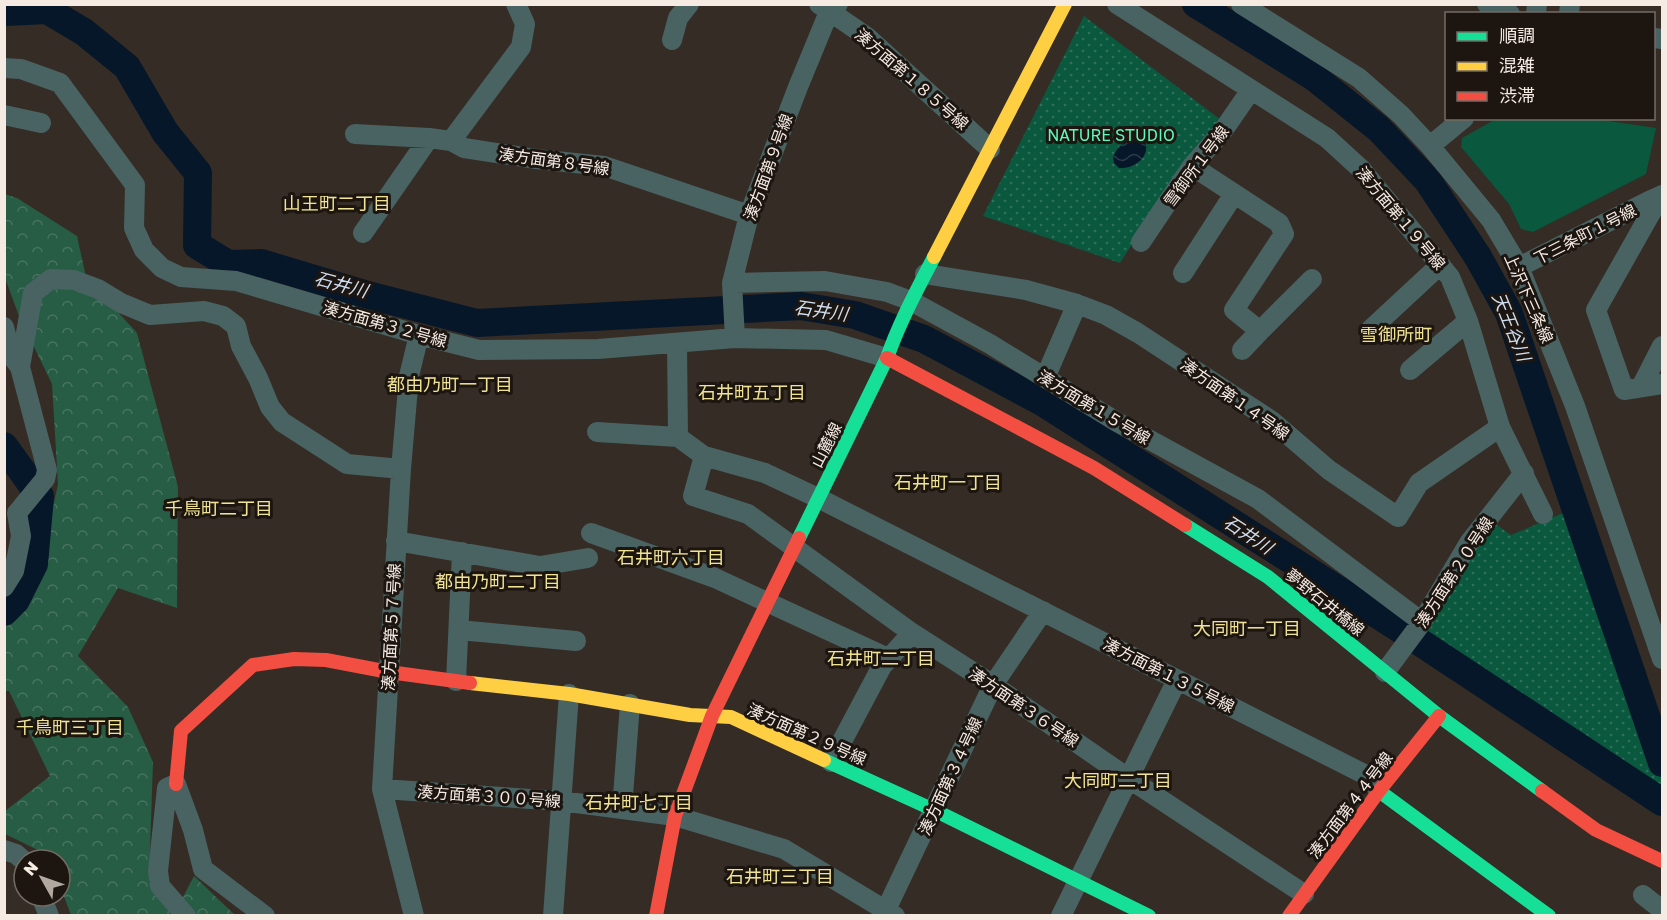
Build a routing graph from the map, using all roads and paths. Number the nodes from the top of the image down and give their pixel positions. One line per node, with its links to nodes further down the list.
1 (516, 4): 19 (street)
2 (689, 4): 11 (street)
3 (1065, 4): 21 (street, 山麓線)
4 (1117, 4): 13 (street, 湊方面第１９号線)
5 (1241, 4): 20 (street, 上沢下三条線)
6 (1265, 4): 10 (street)
7 (1487, 4): 9 (street)
8 (829, 7): 21 (street, 湊方面第１８５号線); 25 (street, 湊方面第９号線)
9 (1505, 12)
10 (1289, 19)
11 (672, 40)
12 (10, 66): 40 (street, 湊方面第３２号線)
13 (1251, 90): 22 (street, 雪御所１号線); 28 (street, 湊方面第１９号線)
14 (4, 115): 16 (street)
15 (1462, 120): 20 (street)
16 (41, 123)
17 (355, 134): 18 (street, 湊方面第８号線)
18 (429, 138): 19 (street, 湊方面第８号線); 26 (street)
19 (451, 141): 25 (street, 湊方面第８号線)
20 (1430, 146): 29 (street, 上沢下三条線)
21 (990, 149): 31 (street, 山麓線)
22 (1192, 166): 23 (street); 27 (street, 雪御所１号線)
23 (1234, 194): 30 (street); 39 (street)
24 (1657, 197): 29 (street, 下三条町１号線); 50 (street)
25 (749, 215): 33 (street, 湊方面第９号線)
26 (363, 232)
27 (1141, 242)
28 (1440, 265): 36 (street, 湊方面第１９号線); 38 (street)
29 (1519, 267): 73 (street, 上沢下三条線)
30 (1183, 273)
31 (925, 274): 34 (street, 湊方面第１４号線); 35 (street, 山麓線)
32 (1312, 279): 39 (street)
33 (732, 283): 35 (street, 湊方面第１５号線); 41 (street, 湊方面第９号線)
34 (1077, 304): 48 (street); 51 (street, 湊方面第１４号線)
35 (909, 306): 45 (street, 山麓線); 48 (street, 湊方面第１５号線)
36 (1468, 321): 47 (street); 51 (street, 湊方面第１９号線)
37 (4, 327): 46 (street)
38 (1370, 330)
39 (1260, 331): 44 (street)
40 (419, 335): 42 (street, 湊方面第３２号線); 55 (street, 湊方面第５７号線)
41 (735, 338): 42 (street, 湊方面第３２号線); 45 (street, 湊方面第３２号線)
42 (677, 343): 53 (street)
43 (1662, 346): 50 (street)
44 (1242, 350)
45 (887, 358): 57 (street, 山麓線); 75 (street, 夢野石井橋線)
46 (20, 367): 55 (street); 58 (street)
47 (1410, 369)
48 (1046, 378): 68 (street, 湊方面第１５号線)
49 (1662, 384): 50 (street)
50 (1641, 387)
51 (1500, 427): 56 (street, 湊方面第１９号線)
52 (597, 432): 53 (street)
53 (678, 437): 54 (street)
54 (704, 456): 57 (street, 湊方面第１３５号線); 62 (street, 湊方面第３６号線)
55 (401, 469): 61 (street, 湊方面第５７号線)
56 (1524, 473): 59 (street, 湊方面第１９号線); 68 (street, 湊方面第２０号線)
57 (818, 498): 62 (street, 山麓線); 67 (street, 湊方面第１３５号線)
58 (14, 509): 65 (street)
59 (1543, 514)
60 (591, 533): 66 (street)
61 (396, 541): 63 (street); 74 (street, 湊方面第５７号線)
62 (794, 547): 66 (street, 山麓線); 70 (street, 湊方面第３６号線)
63 (462, 552): 64 (street); 69 (street)
64 (588, 558)
65 (4, 587)
66 (767, 602): 72 (street); 81 (street, 山麓線)
67 (1043, 611): 76 (street, 湊方面第１３５号線); 78 (street, 湊方面第３４号線)
68 (1422, 622): 75 (street, 湊方面第２０号線)
69 (459, 630): 71 (street); 77 (street)
70 (912, 633): 72 (street); 78 (street, 湊方面第３６号線)
71 (576, 641)
72 (888, 658): 83 (street)
73 (1662, 659)
74 (389, 672): 77 (street, 湊方面第２９号線); 85 (street, 湊方面第２９号線); 86 (street, 湊方面第５７号線)
75 (1385, 672): 82 (street, 夢野石井橋線)
76 (1177, 680): 84 (street); 87 (street, 湊方面第１３５号線)
77 (456, 681): 79 (street, 湊方面第２９号線)
78 (993, 685): 84 (street, 湊方面第３６号線); 90 (street, 湊方面第３４号線)
79 (569, 694): 80 (street, 湊方面第２９号線); 88 (street)
80 (630, 704): 81 (street, 湊方面第２９号線); 89 (street)
81 (712, 716): 83 (street, 湊方面第２９号線); 91 (street, 山麓線)
82 (1439, 716): 87 (street, 湊方面第４４号線); 92 (street, 夢野石井橋線)
83 (831, 762): 90 (street, 湊方面第２９号線)
84 (1128, 778): 93 (street); 94 (street, 湊方面第３６号線)
85 (176, 784): 97 (street); 99 (street)
86 (382, 789): 88 (street, 湊方面第３００号線); 100 (street, 湊方面第５７号線)
87 (1380, 791): 94 (street, 湊方面第４４号線); 106 (street, 湊方面第１３５号線)
88 (561, 801): 89 (street, 湊方面第３００号線); 101 (street)
89 (622, 809): 91 (street, 湊方面第３００号線)
90 (934, 810): 93 (street, 湊方面第２９号線); 98 (street, 湊方面第３４号線)
91 (675, 816): 98 (street, 湊方面第３００号線); 102 (street, 山麓線)
92 (1662, 861)
93 (1078, 881): 103 (street); 104 (street, 湊方面第２９号線)
94 (1304, 894): 105 (street, 湊方面第４４号線)
95 (1643, 895): 96 (street)
96 (1662, 910)
97 (257, 912)
98 (888, 914)
99 (186, 915)
100 (414, 915)
101 (553, 915)
102 (656, 915)
103 (1061, 915)
104 (1149, 915)
105 (1289, 915)
106 (1549, 915)

